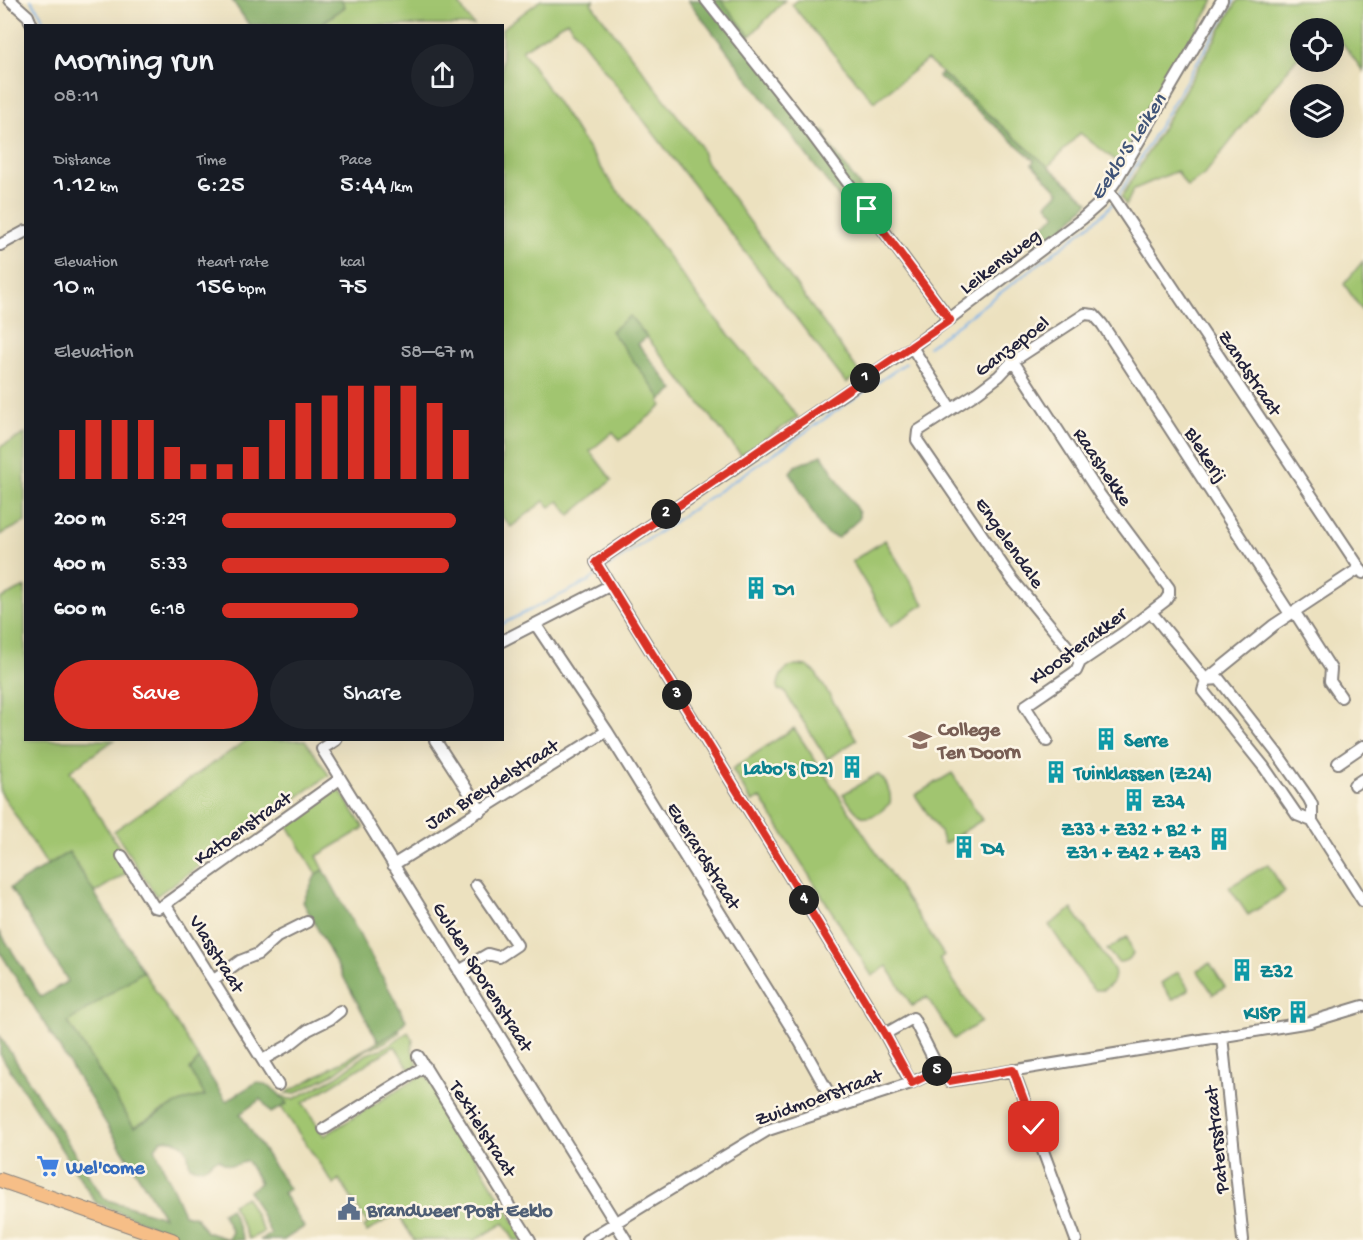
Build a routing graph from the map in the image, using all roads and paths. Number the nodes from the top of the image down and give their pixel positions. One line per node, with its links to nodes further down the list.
1 (10, 0): 4 (street)
2 (706, 0): 9 (street)
3 (1222, 0): 5 (street, Leikensweg)
4 (31, 24)
5 (1110, 193): 9 (street, Leikensweg); 14 (street, Zandstraat)
6 (24, 232): 7 (street)
7 (0, 245)
8 (1094, 315): 11 (street, Ganzepoel); 18 (street, Blekerij)
9 (950, 320): 10 (street, Leikensweg)
10 (912, 347): 12 (street); 15 (street, Leikensweg)
11 (1013, 361): 12 (street, Ganzepoel); 16 (street, Raashekke)
12 (951, 409): 13 (street, Ganzepoel)
13 (917, 440): 21 (street, Engelendale)
14 (1361, 570): 18 (street)
15 (606, 581): 19 (street); 43 (street, Leikensweg)
16 (1169, 588): 17 (street, Kloosterakker)
17 (1151, 612): 21 (street, Kloosterakker); 22 (street, Kloosterakker)
18 (1292, 612): 22 (street); 23 (street, Blekerij)
19 (536, 625): 20 (street); 24 (street, Euerardstraat)
20 (504, 640)
21 (1080, 663): 27 (street, Kloosterakker)
22 (1206, 680): 32 (street); 32 (street)
23 (1341, 697)
24 (607, 731): 31 (street, Jan Breydelstraat); 52 (street, Euerardstraat)
25 (334, 741): 30 (street, Gulden Sporenstraat)
26 (436, 741): 31 (street)
27 (1047, 741)
28 (1363, 746): 29 (street)
29 (1338, 763)
30 (340, 779): 34 (street, Gulden Sporenstraat); 37 (street, Katoenstraat)
31 (481, 811): 34 (street, Jan Breydelstraat)
32 (1312, 822): 36 (street)
33 (122, 856): 37 (street, Vlasstraat)
34 (393, 865): 39 (street, Gulden Sporenstraat)
35 (476, 885): 39 (street)
36 (1363, 902)
37 (165, 904): 40 (street, Vlasstraat)
38 (308, 922): 40 (street)
39 (459, 971): 56 (street, Gulden Sporenstraat)
40 (213, 980): 46 (street, Vlasstraat)
41 (1363, 1006): 44 (street)
42 (340, 1011): 46 (street)
43 (885, 1034): 48 (street); 50 (street, Leikensweg)
44 (1222, 1036): 49 (street); 63 (street, Patersstraat)
45 (418, 1056): 47 (street, Textielstraat)
46 (264, 1059): 51 (street, Vlasstraat)
47 (425, 1066): 53 (street); 59 (street, Textielstraat)
48 (939, 1070): 49 (street); 50 (street, Zuidmoerstraat)
49 (1013, 1070): 62 (street)
50 (912, 1083): 52 (street, Zuidmoerstraat)
51 (278, 1085)
52 (837, 1107): 56 (street, Zuidmoerstraat)
53 (324, 1129)
54 (0, 1180): 58 (main road)
55 (0, 1187): 57 (main road)
56 (616, 1222): 60 (street, Zuidmoerstraat); 61 (street, Gulden Sporenstraat)
57 (154, 1240)
58 (172, 1240)
59 (530, 1240)
60 (586, 1240)
61 (626, 1240)
62 (1076, 1240)
63 (1243, 1240)

